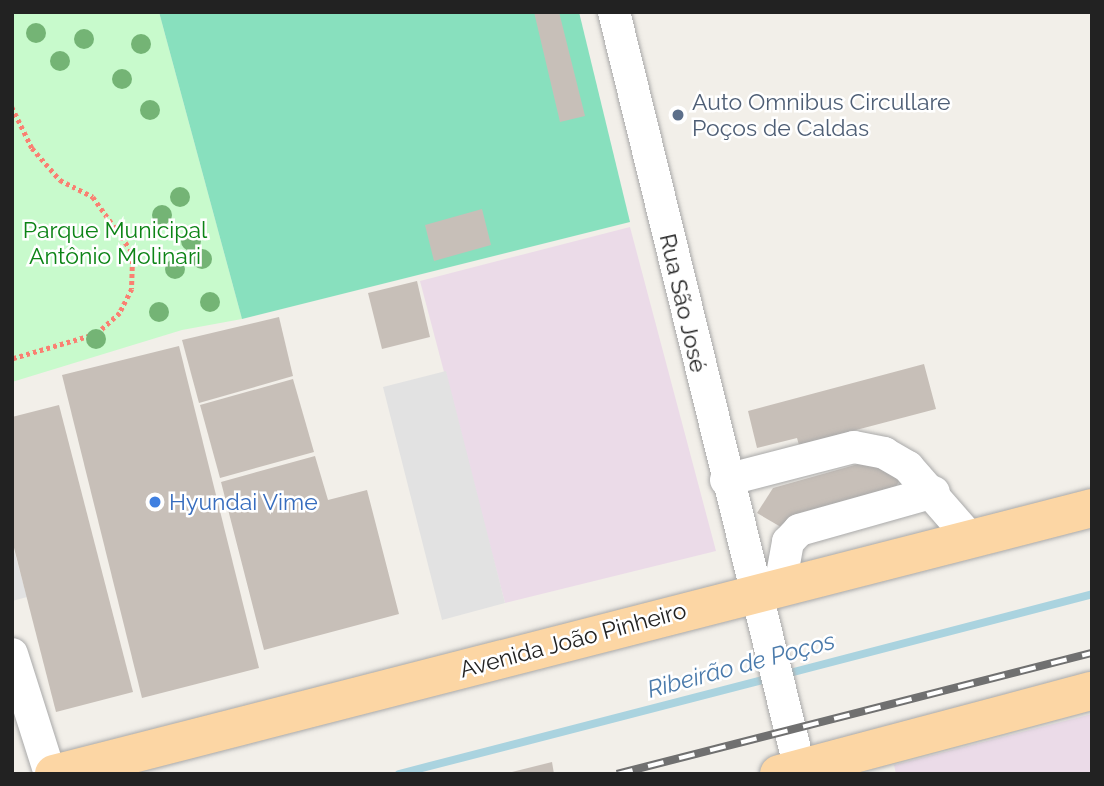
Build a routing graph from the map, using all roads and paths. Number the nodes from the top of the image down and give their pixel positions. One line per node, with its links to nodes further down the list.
1 (614, 12): 4 (street, Rua São José)
2 (12, 107): 3 (path)
3 (12, 359)
4 (726, 480): 5 (street); 8 (street, Rua São José)
5 (934, 492): 7 (street); 8 (street)
6 (1092, 508): 7 (main road, Avenida João Pinheiro)
7 (970, 538): 8 (main road, Avenida João Pinheiro)
8 (765, 602): 11 (street, Rua São José); 12 (main road, Avenida João Pinheiro)
9 (12, 654): 12 (street)
10 (1092, 691): 11 (main road)
11 (793, 772)
12 (52, 774)

